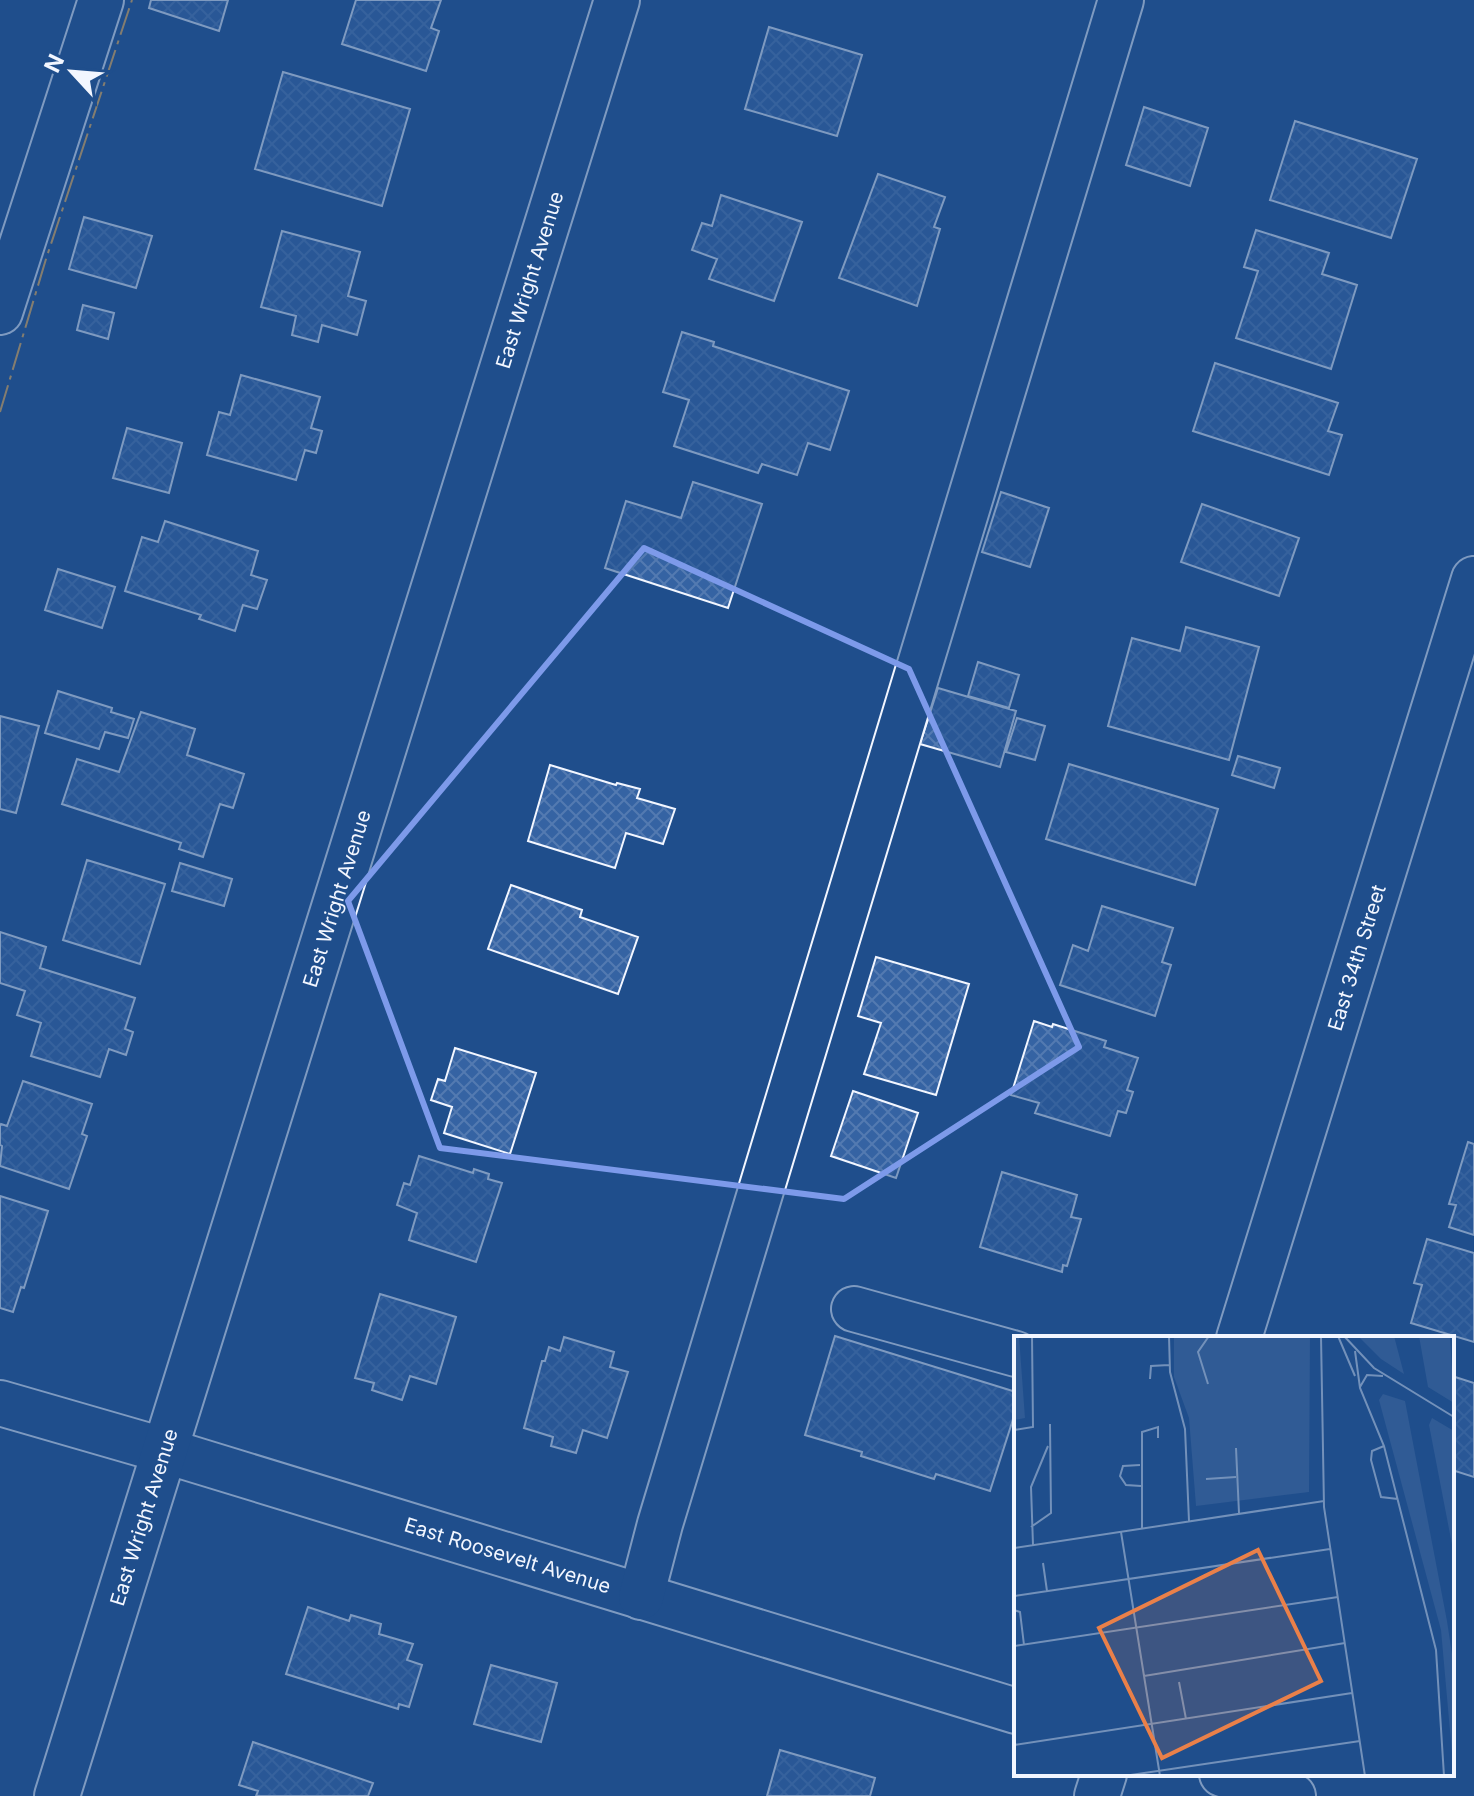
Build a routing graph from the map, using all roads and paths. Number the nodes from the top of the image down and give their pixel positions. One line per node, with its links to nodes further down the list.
1 (101, 0): 4 (street)
2 (617, 0): 10 (street, East Wright Avenue)
3 (1121, 0): 11 (street)
4 (0, 312)
5 (1474, 579): 7 (street, East 34th Street)
6 (854, 1309): 8 (street)
7 (1240, 1336)
8 (1014, 1353)
9 (0, 1403): 10 (street, East Roosevelt Avenue)
10 (166, 1451): 11 (street, East Roosevelt Avenue); 15 (street, East Wright Avenue)
11 (641, 1597): 12 (street, East Roosevelt Avenue)
12 (1014, 1710)
13 (1103, 1776): 16 (street)
14 (1228, 1776): 17 (street)
15 (57, 1796)
16 (1097, 1796)
17 (1293, 1796)

